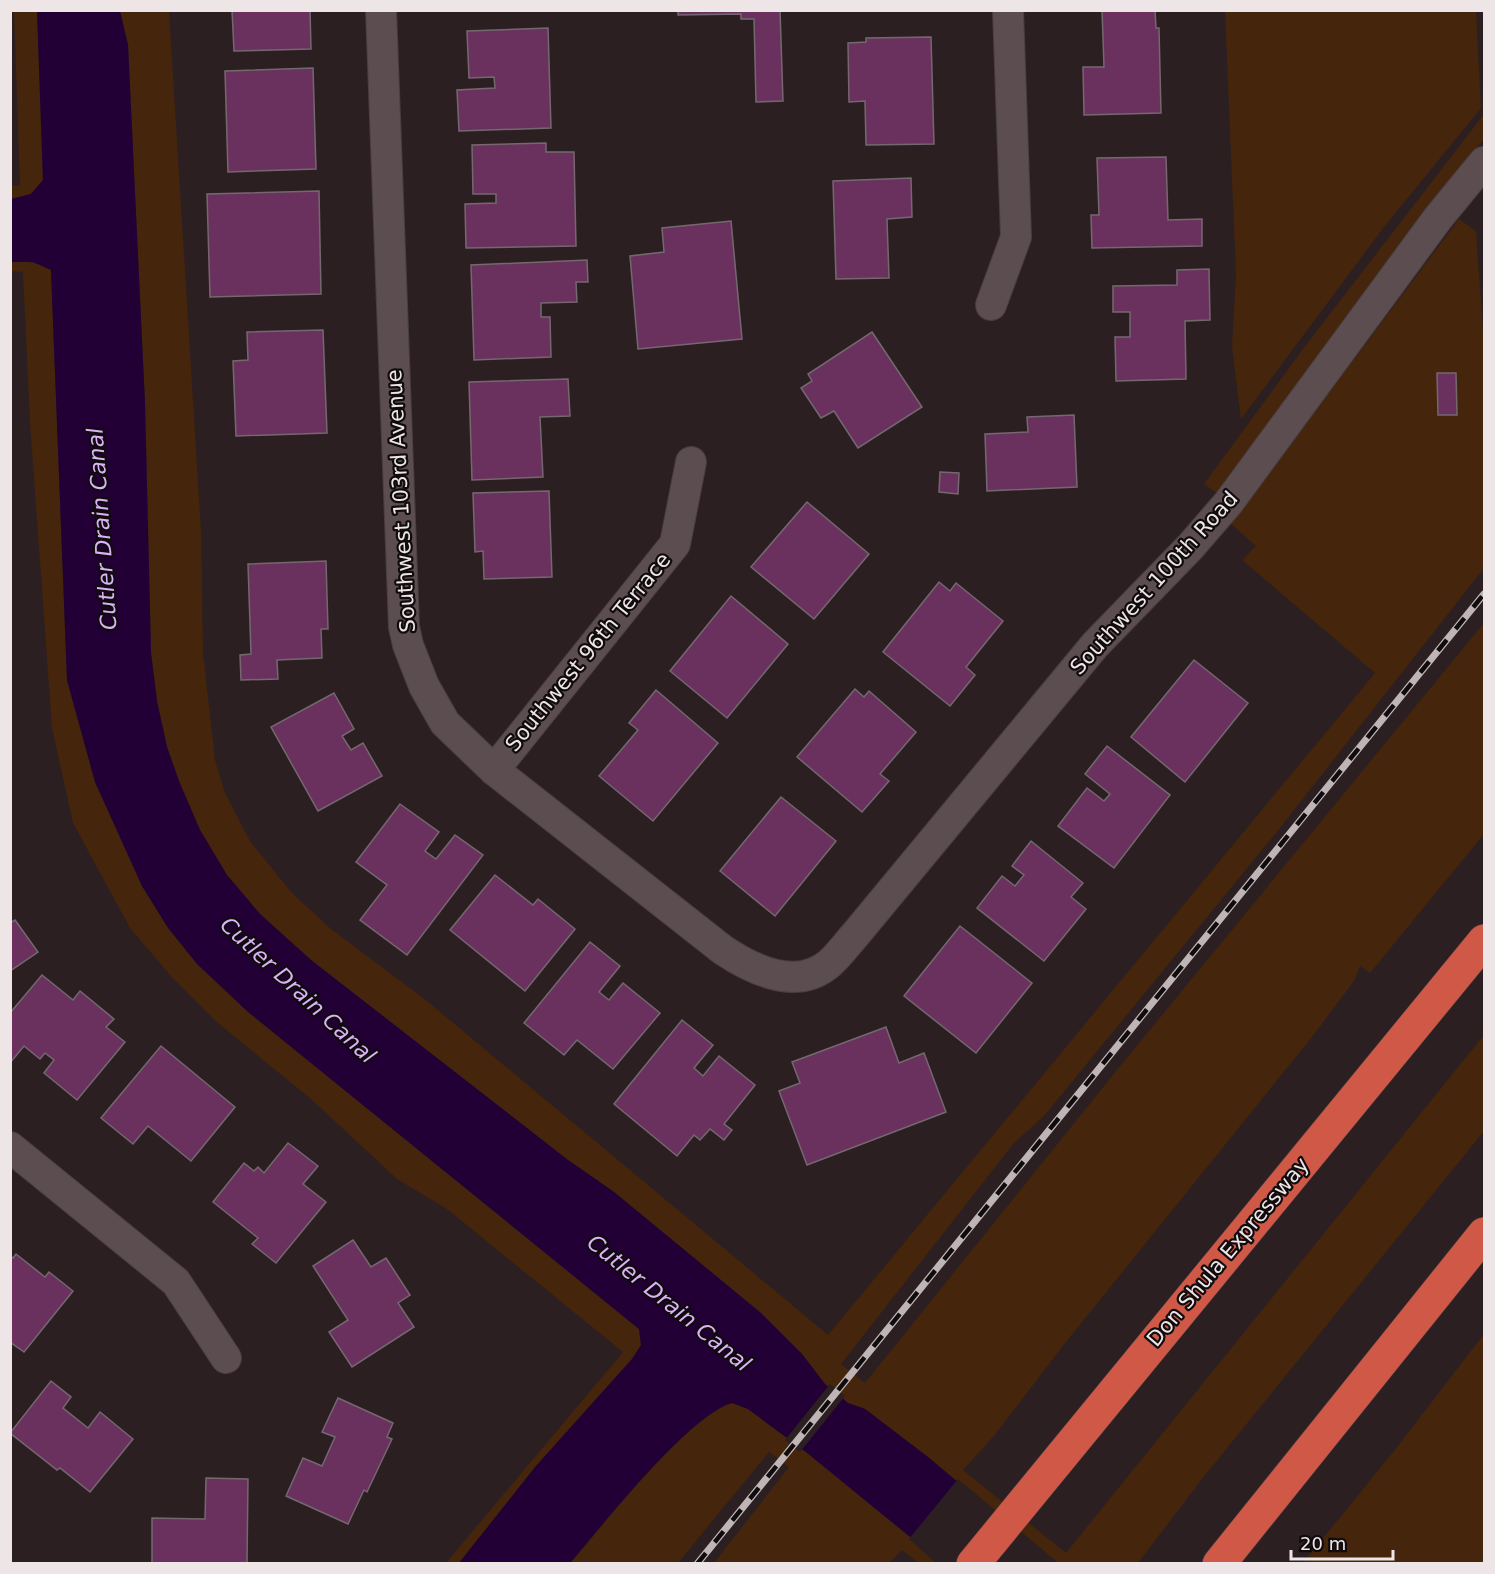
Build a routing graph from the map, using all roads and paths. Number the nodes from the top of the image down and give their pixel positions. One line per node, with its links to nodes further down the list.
1 (381, 10): 6 (street, Southwest 103rd Avenue)
2 (1008, 10): 4 (street)
3 (1485, 162): 8 (street, Southwest 100th Road)
4 (991, 305)
5 (691, 462): 6 (street, Southwest 96th Terrace)
6 (494, 770): 8 (street, Southwest 103rd Avenue)
7 (1485, 941): 12 (highway, Don Shula Expressway)
8 (797, 976)
9 (10, 1147): 11 (street)
10 (1485, 1234): 13 (highway)
11 (226, 1358)
12 (973, 1563)
13 (1219, 1563)

